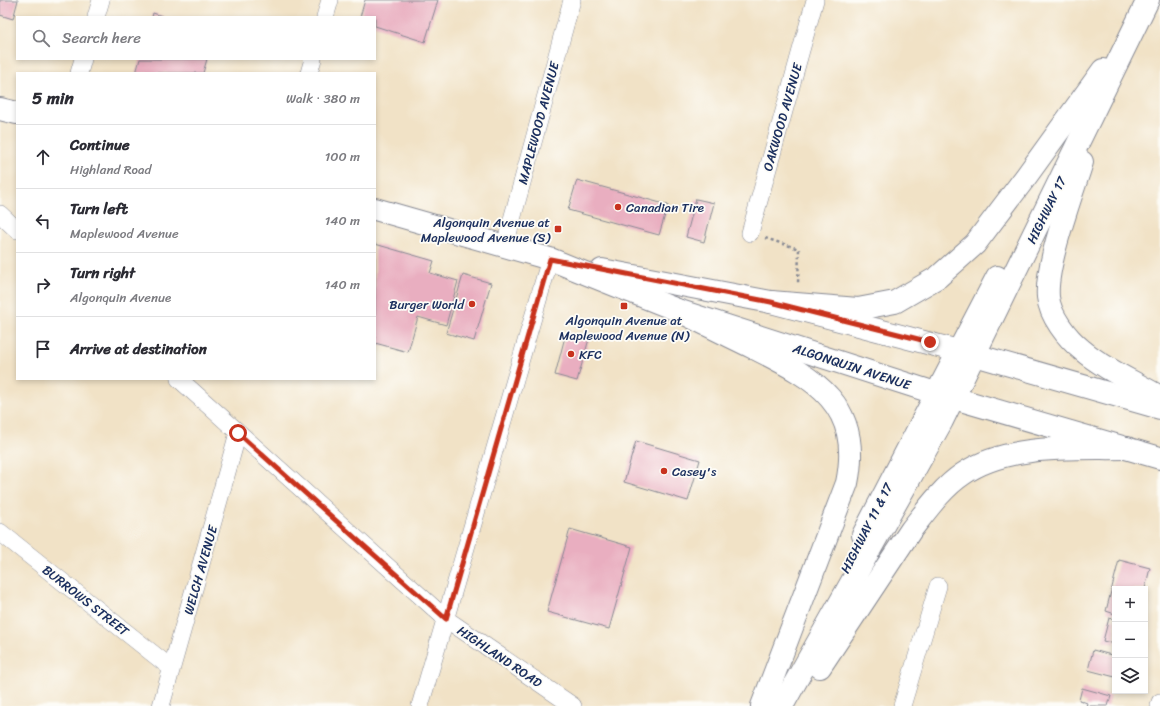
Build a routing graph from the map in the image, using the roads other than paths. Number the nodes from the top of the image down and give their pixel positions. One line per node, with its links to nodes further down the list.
1 (101, 0): 6 (street)
2 (330, 0): 7 (street)
3 (572, 0): 19 (street, MAPLEWOOD AVENUE)
4 (815, 0): 18 (street, OAKWOOD AVENUE)
5 (1148, 0): 8 (main road, HIGHWAY 17)
6 (96, 16)
7 (325, 16)
8 (1137, 22): 21 (main road); 23 (main road, HIGHWAY 17); 26 (main road)
9 (83, 60): 11 (street)
10 (313, 60): 12 (street)
11 (79, 72)
12 (309, 72)
13 (0, 109): 14 (main road)
14 (16, 113)
15 (376, 209): 19 (main road, ALGONQUIN AVENUE)
16 (0, 214): 17 (street)
17 (16, 229)
18 (750, 233)
19 (505, 245): 20 (main road, ALGONQUIN AVENUE)
20 (550, 259): 21 (main road, ALGONQUIN AVENUE); 22 (main road, ALGONQUIN AVENUE); 33 (street)
21 (771, 302): 23 (main road, ALGONQUIN AVENUE)
22 (677, 310): 25 (main road, ALGONQUIN AVENUE); 39 (main road)
23 (966, 352): 25 (main road, HIGHWAY 11 & 17); 27 (main road, ALGONQUIN AVENUE)
24 (180, 380): 28 (street, HIGHLAND ROAD)
25 (945, 396): 29 (main road, ALGONQUIN AVENUE); 40 (main road, HIGHWAY 11 & 17); 41 (main road, HIGHWAY 11 & 17)
26 (1160, 397)
27 (1160, 408)
28 (238, 433): 33 (street, HIGHLAND ROAD); 34 (street, WELCH AVENUE)
29 (1127, 448): 30 (main road, ALGONQUIN AVENUE); 42 (main road)
30 (1160, 458)
31 (0, 532): 34 (street, BURROWS STREET)
32 (938, 586): 43 (street)
33 (446, 619): 37 (street); 38 (street, HIGHLAND ROAD)
34 (172, 668): 36 (street, WELCH AVENUE)
35 (1160, 702): 44 (street)
36 (161, 706)
37 (420, 706)
38 (573, 706)
39 (762, 706)
40 (776, 706)
41 (782, 706)
42 (793, 706)
43 (902, 706)
44 (1159, 706)

